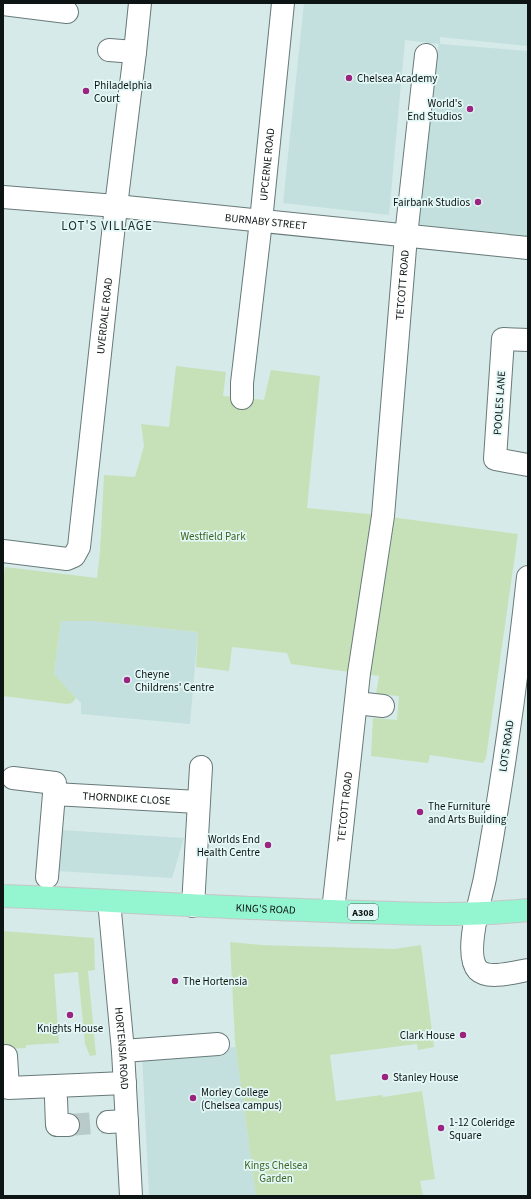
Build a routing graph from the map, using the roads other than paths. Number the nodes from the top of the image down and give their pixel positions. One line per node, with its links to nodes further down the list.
1 (140, 3): 6 (street, UVERDALE ROAD)
2 (283, 3): 10 (street, UPCERNE ROAD)
3 (3, 4): 4 (street)
4 (67, 12)
5 (109, 50): 6 (street)
6 (135, 52): 9 (street, UVERDALE ROAD)
7 (426, 55): 11 (street, TETCOTT ROAD)
8 (3, 197): 9 (street, BURNABY STREET)
9 (116, 206): 10 (street, BURNABY STREET); 16 (street, UVERDALE ROAD)
10 (261, 221): 11 (street, BURNABY STREET); 14 (street, UPCERNE ROAD)
11 (406, 236): 12 (street, BURNABY STREET); 18 (street, TETCOTT ROAD)
12 (528, 248)
13 (528, 340): 15 (street, POOLES LANE)
14 (242, 398)
15 (528, 464)
16 (3, 551)
17 (527, 587): 20 (street, LOTS ROAD)
18 (356, 703): 19 (street); 30 (street, TETCOTT ROAD)
19 (383, 706)
20 (520, 707): 31 (street, LOTS ROAD)
21 (201, 767): 24 (street)
22 (13, 778): 23 (street)
23 (54, 794): 24 (street, THORNDIKE CLOSE); 25 (street)
24 (198, 802): 28 (street)
25 (47, 877)
26 (3, 896): 27 (main road, KING'S ROAD / A308)
27 (108, 901): 28 (main road, KING'S ROAD / A308); 34 (street, HORTENSIA ROAD)
28 (193, 906): 30 (main road, KING'S ROAD / A308)
29 (528, 910): 31 (main road, KING'S ROAD / A308)
30 (333, 911): 31 (main road, KING'S ROAD / A308)
31 (478, 913): 32 (street, LOTS ROAD)
32 (528, 970)
33 (218, 1044): 34 (street)
34 (123, 1051): 36 (street, HORTENSIA ROAD)
35 (6, 1056): 36 (street)
36 (125, 1083): 39 (street, HORTENSIA ROAD)
37 (56, 1099): 38 (street)
38 (68, 1124)
39 (131, 1196)

